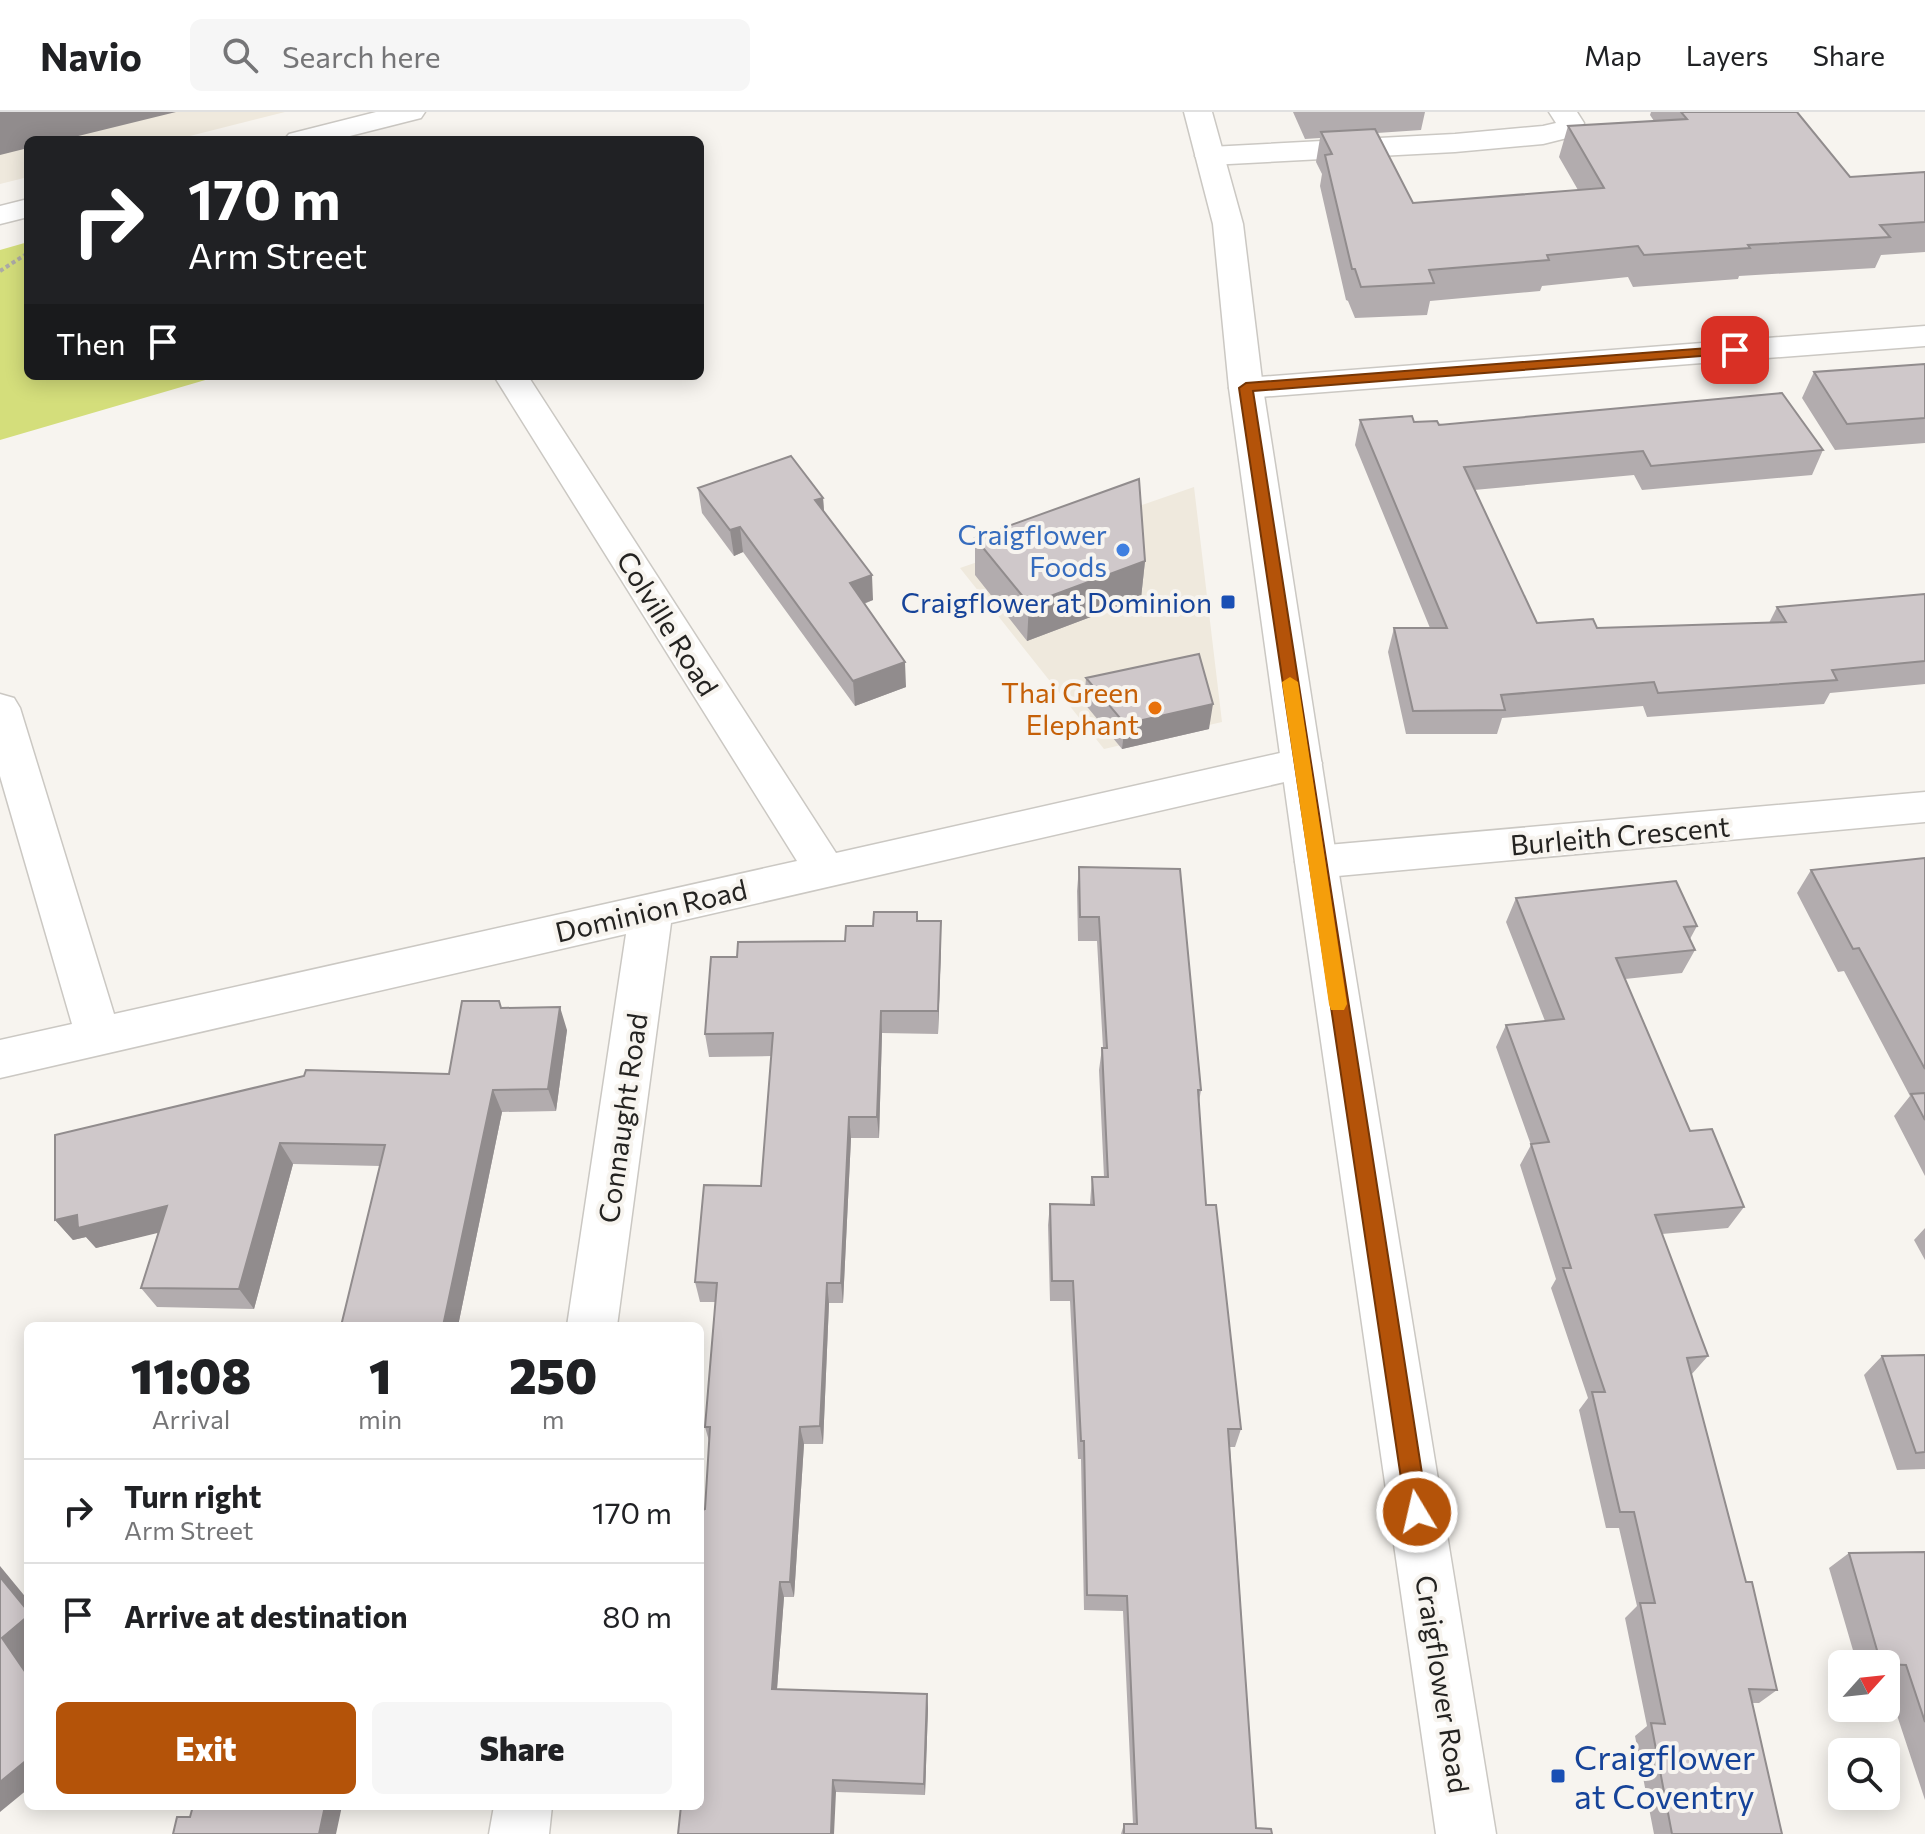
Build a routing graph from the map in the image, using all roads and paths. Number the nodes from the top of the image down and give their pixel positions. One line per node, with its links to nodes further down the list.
1 (411, 112): 4 (street)
2 (1198, 112): 6 (street, Craigflower Road)
3 (1563, 112): 6 (street)
4 (353, 126): 5 (street)
5 (314, 136)
6 (1210, 156): 13 (street, Craigflower Road)
7 (24, 209): 8 (street)
8 (0, 215)
9 (24, 256): 10 (path)
10 (0, 271)
11 (1925, 336): 13 (street)
12 (514, 380): 18 (street, Colville Road)
13 (1246, 388): 15 (street, Craigflower Road)
14 (0, 708): 20 (street)
15 (1302, 763): 17 (street, Craigflower Road); 18 (street, Dominion Road)
16 (1925, 807): 17 (street, Burleith Crescent)
17 (1316, 862): 25 (street, Craigflower Road)
18 (825, 870): 19 (street, Dominion Road)
19 (651, 910): 20 (street, Dominion Road); 22 (street, Connaught Road)
20 (98, 1036): 21 (street, Dominion Road)
21 (0, 1059)
22 (593, 1322)
23 (522, 1810): 24 (street)
24 (519, 1834)
25 (1466, 1834)

